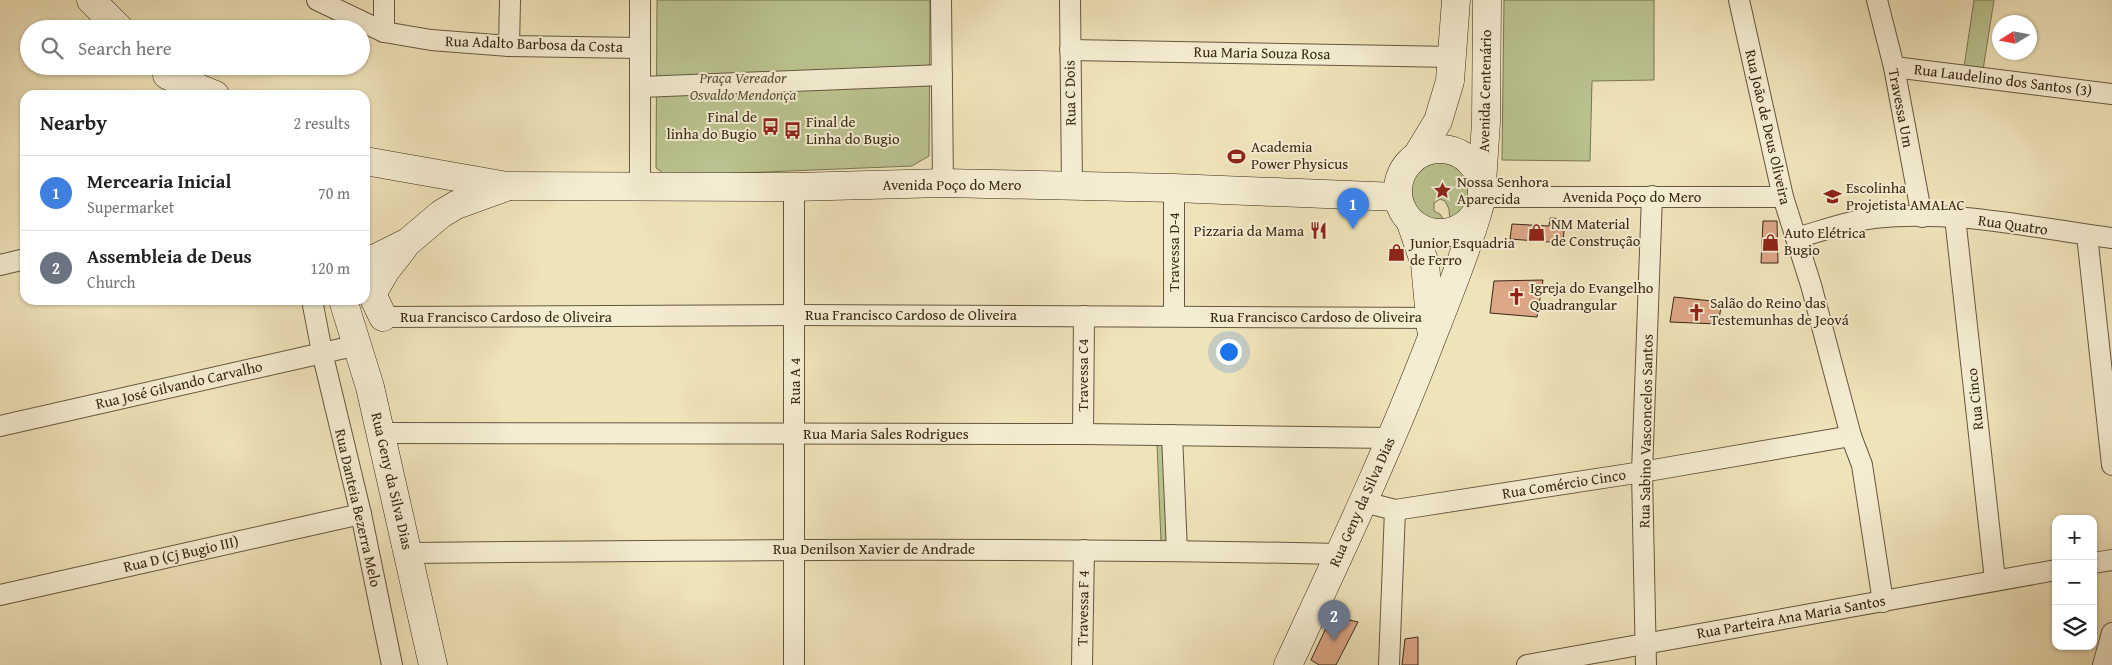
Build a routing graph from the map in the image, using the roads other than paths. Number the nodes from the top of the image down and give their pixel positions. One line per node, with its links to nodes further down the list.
1 (92, 0): 12 (main road)
2 (317, 0): 13 (street, Rua Adalto Barbosa da Costa)
3 (384, 0): 15 (street)
4 (510, 0): 16 (street)
5 (640, 0): 17 (street)
6 (941, 0): 23 (street)
7 (1070, 0): 18 (street, Rua C Dois)
8 (1456, 0): 19 (main road, Avenida Centenário)
9 (1486, 0): 38 (main road, Avenida Centenário)
10 (1739, 0): 39 (street, Rua João de Deus Oliveira)
11 (1877, 0): 20 (street, Travessa Um)
12 (111, 20)
13 (359, 20)
14 (370, 25): 15 (street, Rua Adalto Barbosa da Costa)
15 (384, 32): 16 (street, Rua Adalto Barbosa da Costa)
16 (509, 46): 17 (street, Rua Adalto Barbosa da Costa)
17 (640, 48): 24 (street)
18 (1070, 50): 19 (street, Rua Maria Souza Rosa); 31 (street, Rua C Dois)
19 (1454, 57): 28 (main road, Avenida Centenário)
20 (1894, 66): 27 (street, Rua Laudelino dos Santos (3)); 40 (street, Travessa Um)
21 (167, 75): 25 (main road)
22 (172, 75): 26 (main road)
23 (942, 75): 24 (street); 30 (street)
24 (641, 87): 34 (street)
25 (182, 90)
26 (204, 90)
27 (2112, 94)
28 (1418, 154): 37 (main road); 38 (main road)
29 (370, 162): 32 (main road, Avenida Poço do Mero)
30 (943, 183): 31 (main road, Avenida Poço do Mero); 33 (main road, Avenida Poço do Mero)
31 (1072, 185): 35 (main road, Avenida Poço do Mero)
32 (507, 186): 34 (main road, Avenida Poço do Mero); 46 (main road, Avenida Poço do Mero)
33 (794, 187): 34 (main road, Avenida Poço do Mero); 52 (street, Rua A 4)
34 (640, 188)
35 (1174, 188): 37 (main road, Avenida Poço do Mero); 54 (street, Travessa D-4)
36 (1652, 196): 38 (street, Avenida Poço do Mero); 39 (street, Avenida Poço do Mero); 67 (street, Rua Sabino Vasconcelos Santos)
37 (1398, 197): 42 (main road)
38 (1480, 197): 42 (main road); 56 (main road, Rua Geny da Silva Dias)
39 (1783, 197): 44 (street, Rua João de Deus Oliveira)
40 (1922, 217): 41 (street, Rua Quatro); 44 (street, Rua Quatro)
41 (1955, 217): 43 (street, Rua Quatro); 79 (street, Rua Cinco)
42 (1411, 223): 56 (main road, Rua Geny da Silva Dias)
43 (2087, 235): 45 (street, Rua Quatro); 66 (street)
44 (1796, 238): 64 (street, Rua João de Deus Oliveira)
45 (2112, 238)
46 (408, 242): 48 (main road, Avenida Poço do Mero); 55 (main road)
47 (20, 260): 49 (street)
48 (370, 260)
49 (0, 265)
50 (313, 305): 58 (street, Rua Danteia Bezerra Melo)
51 (345, 305): 57 (main road, Rua Geny da Silva Dias)
52 (795, 315): 53 (street, Rua Francisco Cardoso de Oliveira); 55 (street, Rua Francisco Cardoso de Oliveira); 61 (street, Rua A 4)
53 (1084, 316): 54 (street, Rua Francisco Cardoso de Oliveira); 62 (street, Travessa C4)
54 (1174, 316): 56 (street, Rua Francisco Cardoso de Oliveira)
55 (383, 317)
56 (1434, 325): 65 (main road, Rua Geny da Silva Dias)
57 (358, 345): 58 (street, Rua José Gilvando Carvalho); 60 (main road, Rua Geny da Silva Dias)
58 (322, 352): 59 (street, Rua José Gilvando Carvalho); 70 (street, Rua Danteia Bezerra Melo)
59 (0, 426)
60 (381, 433): 61 (street, Rua Maria Sales Rodrigues); 74 (main road, Rua Geny da Silva Dias)
61 (795, 434): 62 (street, Rua Maria Sales Rodrigues); 71 (street, Rua A 4)
62 (1083, 434): 63 (street, Rua Maria Sales Rodrigues)
63 (1172, 435): 65 (street, Rua Maria Sales Rodrigues); 73 (street)
64 (1851, 436): 67 (street, Rua Comércio Cinco); 81 (street, Rua João de Deus Oliveira)
65 (1390, 438): 68 (main road, Rua Geny da Silva Dias)
66 (2112, 465)
67 (1642, 472): 69 (street, Rua Comércio Cinco); 83 (street, Rua Sabino Vasconcelos Santos)
68 (1364, 502): 69 (street); 75 (main road, Rua Geny da Silva Dias)
69 (1395, 510): 89 (street)
70 (361, 514): 80 (street, Rua D (Cj Bugio III)); 84 (street, Rua Danteia Bezerra Melo)
71 (795, 549): 72 (street, Rua Denilson Xavier de Andrade); 74 (street, Rua Denilson Xavier de Andrade); 86 (street, Rua A 4)
72 (1084, 550): 73 (street, Rua Denilson Xavier de Andrade); 87 (street, Travessa F 4)
73 (1177, 550): 75 (street, Rua Denilson Xavier de Andrade)
74 (408, 553): 85 (main road, Rua Geny da Silva Dias)
75 (1340, 554): 88 (main road, Rua Geny da Silva Dias)
76 (2112, 560): 77 (street)
77 (2097, 562)
78 (2052, 571): 79 (street, Rua Parteira Ana Maria Santos)
79 (1996, 580): 81 (street, Rua Parteira Ana Maria Santos)
80 (0, 595)
81 (1883, 602): 83 (street, Rua Parteira Ana Maria Santos)
82 (2112, 633): 92 (street)
83 (1646, 642): 90 (street, Rua Parteira Ana Maria Santos); 91 (street, Rua Sabino Vasconcelos Santos)
84 (392, 665)
85 (433, 665)
86 (794, 665)
87 (1082, 665)
88 (1288, 665)
89 (1389, 665)
90 (1527, 665)
91 (1646, 665)
92 (2103, 665)

